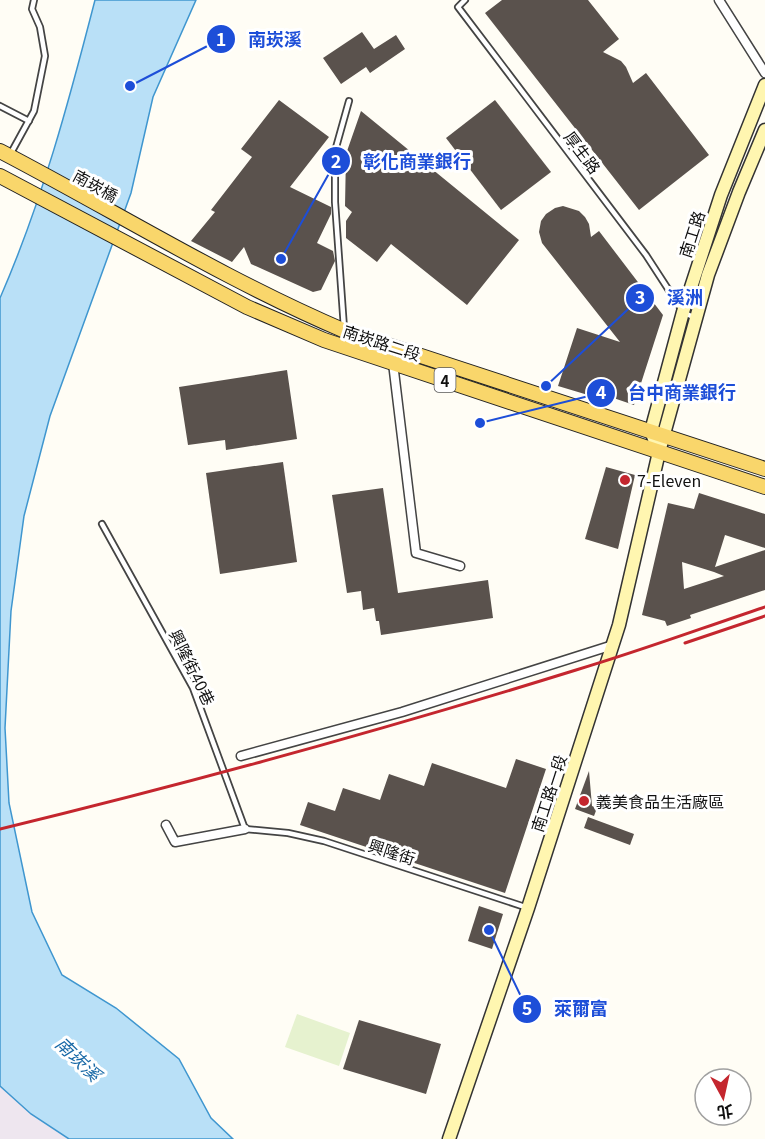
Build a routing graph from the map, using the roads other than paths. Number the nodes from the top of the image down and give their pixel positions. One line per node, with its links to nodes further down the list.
1 (34, 0): 8 (lane)
2 (465, 0): 13 (lane, 厚生路)
3 (719, 0): 4 (street)
4 (765, 73)
5 (765, 85): 13 (street, 南工路)
6 (349, 101): 15 (lane)
7 (0, 106): 8 (lane)
8 (29, 121): 10 (lane)
9 (765, 130): 14 (street, 南工路)
10 (5, 153): 12 (main road, 南崁橋 / 4)
11 (0, 176): 16 (main road, 南崁路二段 / 4)
12 (142, 230): 15 (main road, 南崁路二段 / 4)
13 (683, 312): 14 (lane); 17 (street, 南工路)
14 (695, 318): 17 (street, 南工路)
15 (345, 331): 17 (main road, 南崁路二段 / 4)
16 (393, 363): 18 (main road, 南崁路二段 / 4); 22 (street)
17 (657, 434): 18 (street, 南工路); 19 (main road, 南崁路二段 / 4)
18 (659, 452): 20 (main road, 南崁路二段 / 4); 23 (street, 南工路一段)
19 (765, 469)
20 (765, 487)
21 (102, 524): 26 (lane, 興隆街40巷)
22 (460, 566)
23 (613, 645): 24 (street); 27 (street, 南工路一段)
24 (241, 756)
25 (166, 825): 26 (street)
26 (245, 830): 27 (lane, 興隆街)
27 (528, 908): 28 (street, 南工路一段)
28 (449, 1139)

